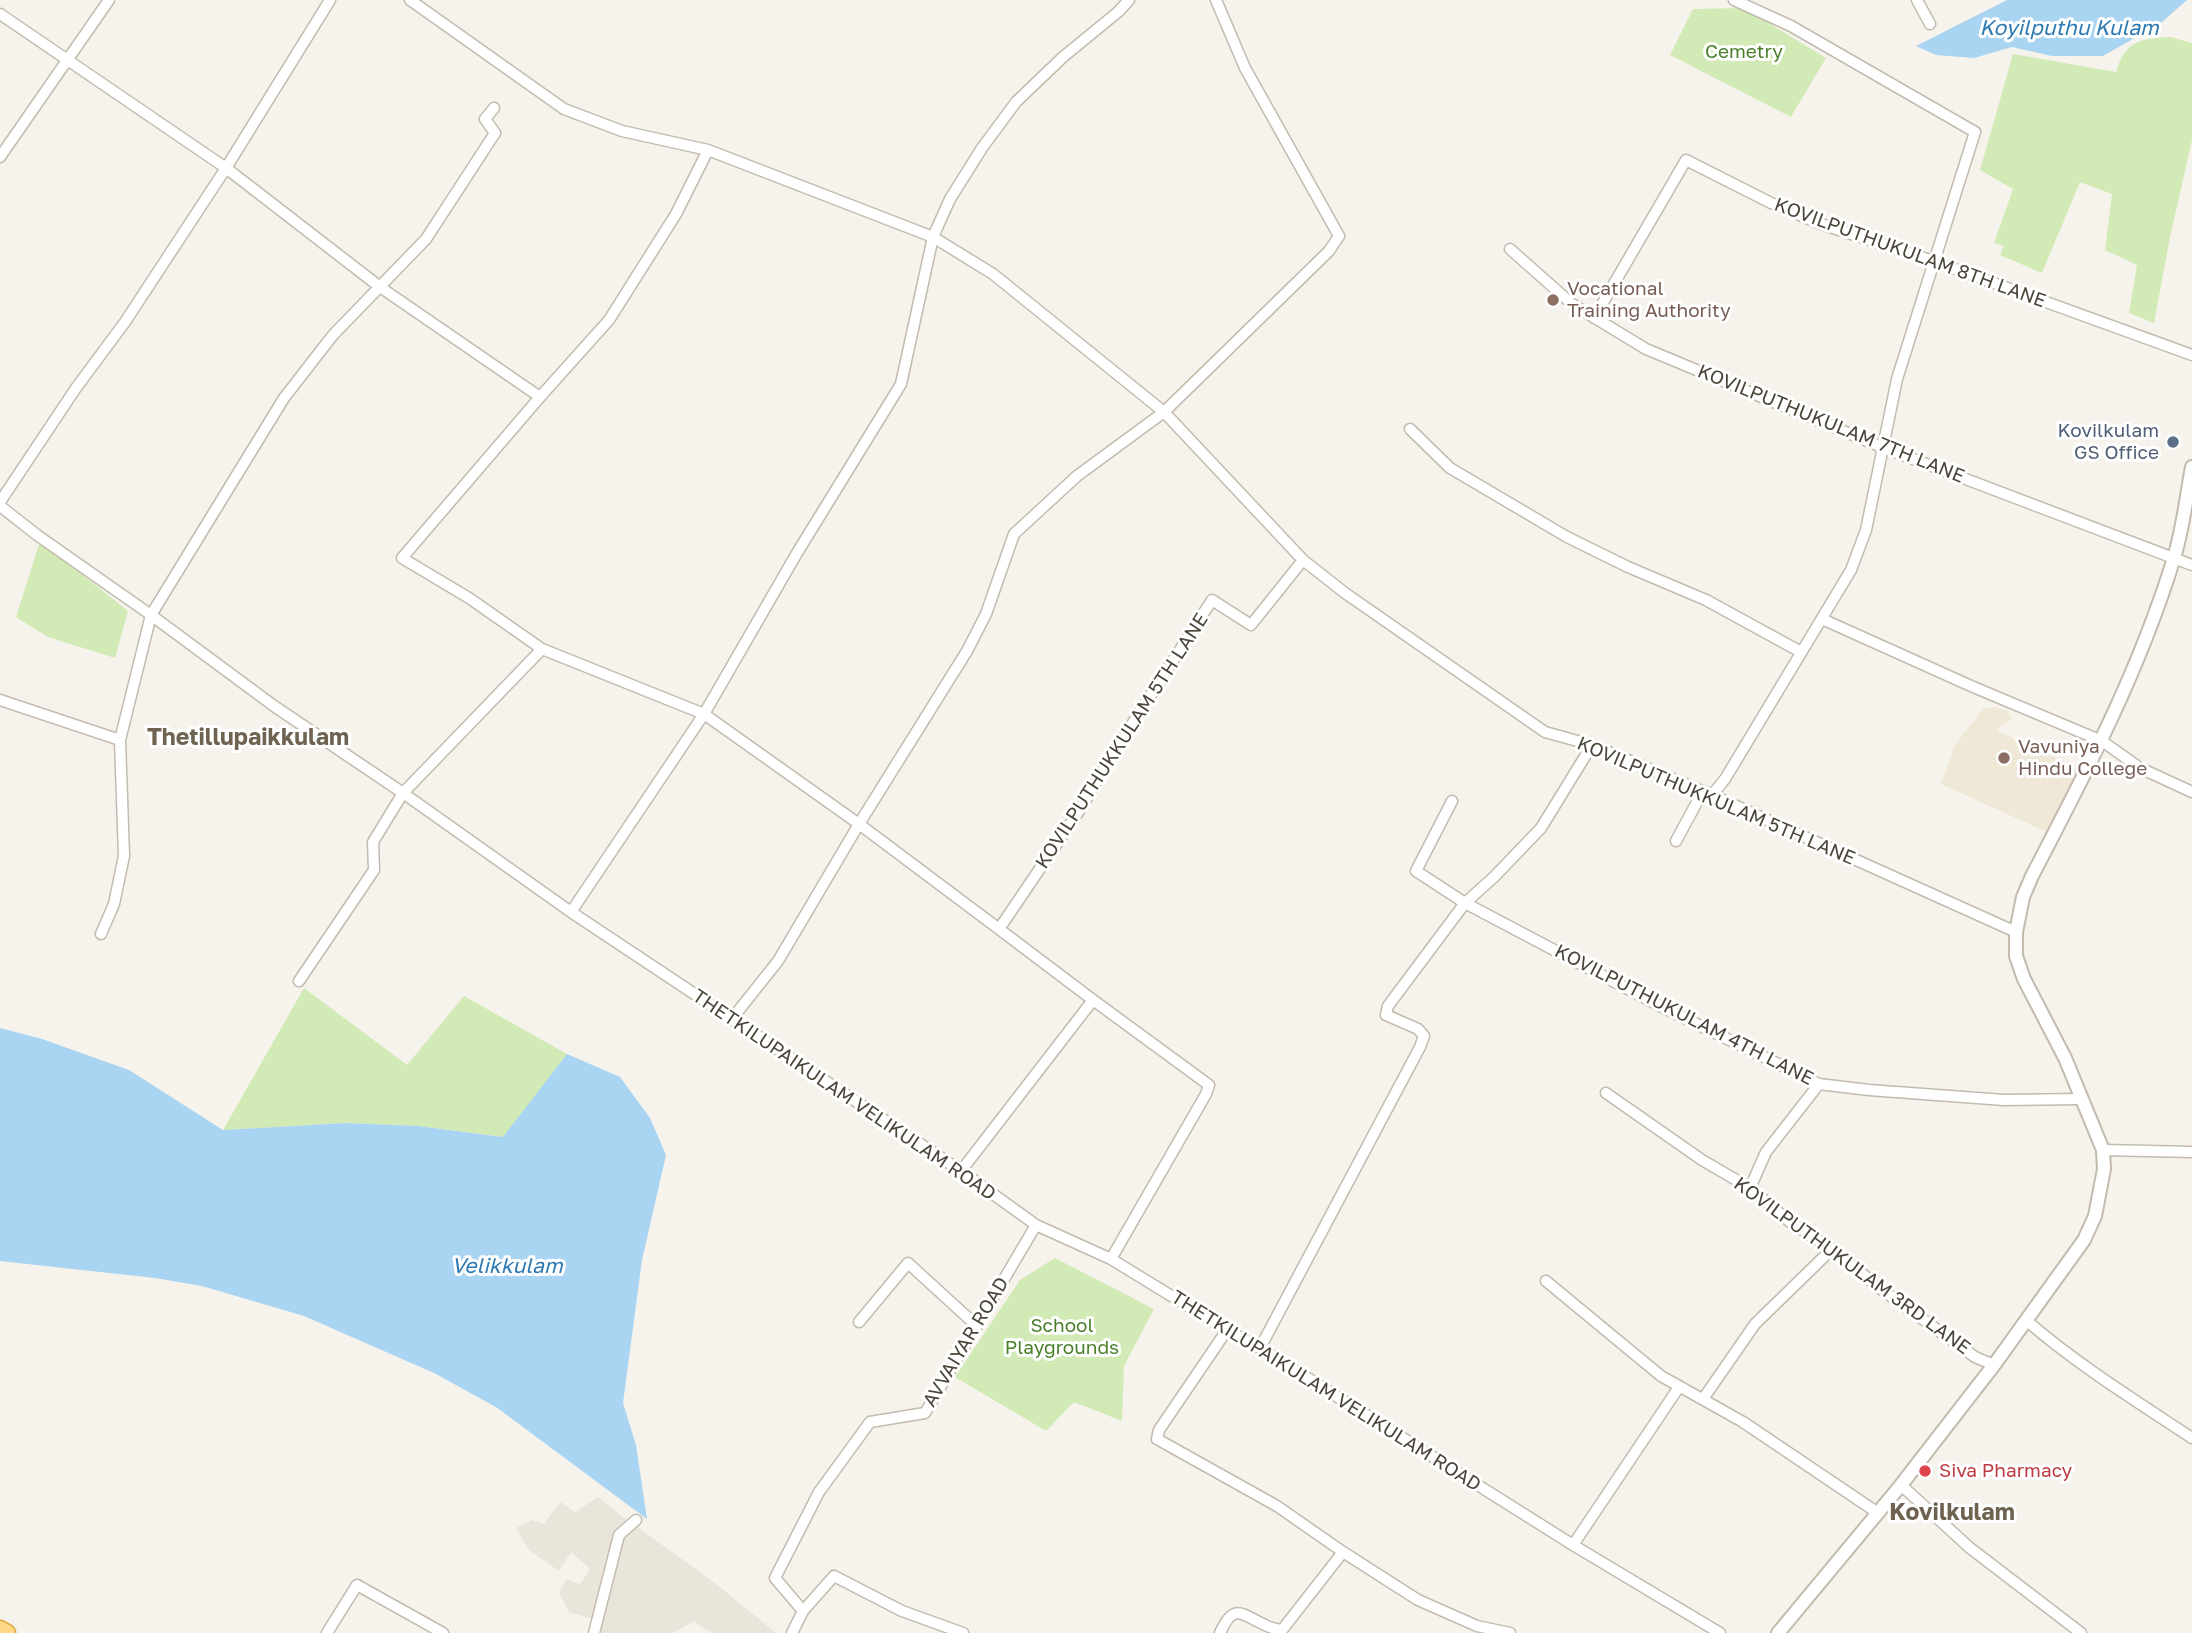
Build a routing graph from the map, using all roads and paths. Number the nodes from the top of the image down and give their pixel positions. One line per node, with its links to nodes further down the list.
1 (108, 0): 10 (street)
2 (330, 0): 14 (street)
3 (410, 0): 12 (street)
4 (1129, 0): 15 (street)
5 (1216, 0): 22 (street)
6 (1734, 0): 17 (street)
7 (1917, 0): 9 (street)
8 (0, 14): 10 (street)
9 (1930, 23)
10 (67, 62): 13 (street); 14 (street)
11 (494, 108): 18 (street)
12 (708, 150): 15 (street); 21 (street)
13 (0, 157)
14 (226, 169): 18 (street); 26 (street)
15 (933, 237): 22 (street); 35 (street)
16 (1510, 249): 19 (street, KOVILPUTHUKULAM 7TH LANE)
17 (1933, 261): 19 (street, KOVILPUTHUKULAM 8TH LANE); 20 (street, KOVILPUTHUKULAM 8TH LANE); 24 (street)
18 (380, 286): 21 (street); 30 (street)
19 (1594, 318): 24 (street, KOVILPUTHUKULAM 7TH LANE)
20 (2192, 355)
21 (540, 397): 32 (street)
22 (1164, 412): 28 (street); 43 (street)
23 (1410, 429): 33 (street)
24 (1884, 448): 27 (street, KOVILPUTHUKULAM 7TH LANE); 31 (street)
25 (2192, 467): 27 (street)
26 (0, 504): 30 (street, THETKILUPAIKULAM VELIKULAM ROAD)
27 (2174, 559): 29 (street, KOVILPUTHUKULAM 7TH LANE); 37 (street)
28 (1303, 560): 38 (street, KOVILPUTHUKKULAM 5TH LANE); 47 (street, KOVILPUTHUKKULAM 5TH LANE)
29 (2192, 565)
30 (151, 615): 36 (street); 40 (street, THETKILUPAIKULAM VELIKULAM ROAD)
31 (1822, 618): 33 (street); 37 (street)
32 (542, 649): 35 (street); 40 (street)
33 (1801, 652): 41 (street)
34 (0, 700): 36 (street)
35 (704, 714): 43 (street); 46 (street)
36 (120, 740): 49 (street)
37 (2102, 741): 39 (street); 48 (street)
38 (1592, 744): 41 (street, KOVILPUTHUKKULAM 5TH LANE); 45 (street)
39 (2192, 792)
40 (403, 793): 46 (street, THETKILUPAIKULAM VELIKULAM ROAD); 50 (street)
41 (1707, 793): 44 (street); 48 (street, KOVILPUTHUKKULAM 5TH LANE)
42 (1452, 801): 45 (street, KOVILPUTHUKULAM 4TH LANE)
43 (859, 824): 47 (street); 52 (street)
44 (1676, 841)
45 (1465, 903): 53 (street, KOVILPUTHUKULAM 4TH LANE); 68 (street)
46 (571, 912): 52 (street, THETKILUPAIKULAM VELIKULAM ROAD)
47 (999, 929): 51 (street)
48 (2016, 932): 55 (street)
49 (101, 934)
50 (299, 981)
51 (1093, 1000): 58 (street); 62 (street)
52 (731, 1020): 58 (street, THETKILUPAIKULAM VELIKULAM ROAD)
53 (1819, 1084): 55 (street, KOVILPUTHUKULAM 4TH LANE); 59 (street)
54 (1606, 1093): 59 (street, KOVILPUTHUKULAM 3RD LANE)
55 (2082, 1098): 56 (street)
56 (2103, 1150): 57 (street); 64 (street)
57 (2192, 1152)
58 (961, 1171): 60 (street, THETKILUPAIKULAM VELIKULAM ROAD)
59 (1749, 1188): 61 (street, KOVILPUTHUKULAM 3RD LANE)
60 (1036, 1225): 62 (street, THETKILUPAIKULAM VELIKULAM ROAD); 66 (street, AVVAIYAR ROAD)
61 (1832, 1249): 69 (street, KOVILPUTHUKULAM 3RD LANE); 71 (street)
62 (1111, 1259): 67 (street, THETKILUPAIKULAM VELIKULAM ROAD)
63 (1546, 1281): 70 (street)
64 (2027, 1321): 69 (street); 72 (street)
65 (859, 1322): 66 (street)
66 (976, 1326): 78 (street, AVVAIYAR ROAD)
67 (1227, 1330): 68 (street, THETKILUPAIKULAM VELIKULAM ROAD); 77 (street)
68 (1260, 1348): 76 (street, THETKILUPAIKULAM VELIKULAM ROAD)
69 (1994, 1365): 73 (street)
70 (1679, 1387): 71 (street); 76 (street)
71 (1703, 1399): 74 (street)
72 (2192, 1438)
73 (1901, 1485): 74 (street); 90 (street)
74 (1878, 1513): 89 (street)
75 (636, 1520): 83 (street)
76 (1573, 1545): 88 (street, THETKILUPAIKULAM VELIKULAM ROAD)
77 (1343, 1552): 86 (street); 87 (street)
78 (803, 1611): 84 (street); 85 (street)
79 (0, 1629): 80 (highway)
80 (6, 1633)
81 (327, 1633): 82 (street)
82 (443, 1633)
83 (594, 1633)
84 (792, 1633)
85 (964, 1633)
86 (1220, 1633)
87 (1510, 1633)
88 (1720, 1633)
89 (1778, 1633)
90 (2081, 1633)

